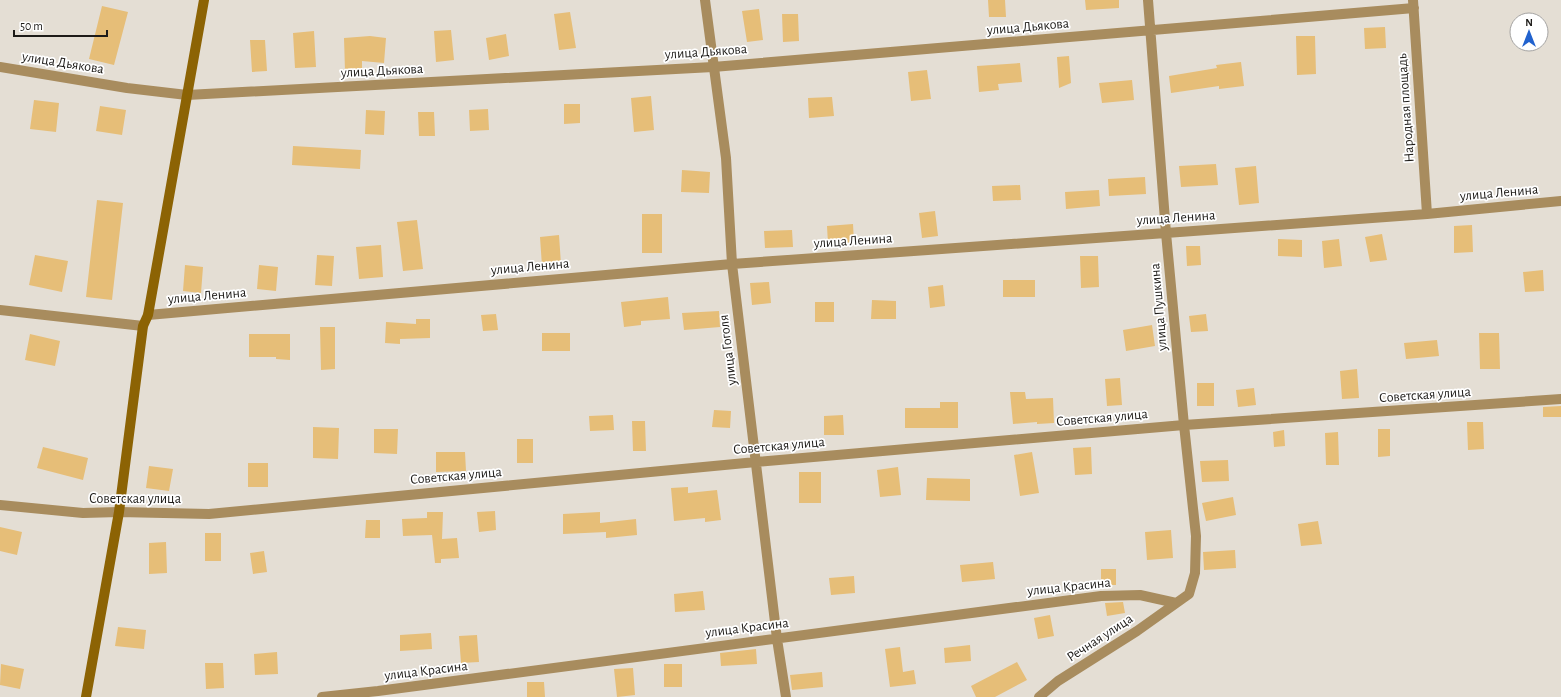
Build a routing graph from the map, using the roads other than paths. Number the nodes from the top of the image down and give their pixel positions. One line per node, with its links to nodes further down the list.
1 (204, 0): 8 (main road)
2 (705, 0): 7 (street, улица Гоголя)
3 (1148, 0): 5 (street, улица Пушкина)
4 (1413, 4): 5 (street, улица Дьякова); 10 (street, Народная площадь)
5 (1151, 31): 7 (street, улица Дьякова); 11 (street, улица Пушкина)
6 (0, 67): 8 (street, улица Дьякова)
7 (713, 67): 8 (street, улица Дьякова); 12 (street, улица Гоголя)
8 (187, 95): 14 (main road)
9 (1561, 201): 10 (street, улица Ленина)
10 (1427, 214): 11 (street, улица Ленина)
11 (1166, 233): 12 (street, улица Ленина); 17 (street, улица Пушкина)
12 (732, 264): 14 (street, улица Ленина); 18 (street, улица Гоголя)
13 (0, 310): 15 (street)
14 (148, 315): 15 (main road)
15 (142, 326): 20 (main road)
16 (1561, 399): 17 (street, Советская улица)
17 (1184, 425): 18 (street, Советская улица); 21 (street, улица Пушкина)
18 (756, 462): 20 (street, Советская улица); 22 (street, улица Гоголя)
19 (0, 505): 20 (street, Советская улица)
20 (119, 512): 23 (main road)
21 (1176, 603): 22 (street, улица Красина); 26 (street, Речная улица)
22 (777, 639): 24 (street, улица Красина); 25 (street, улица Гоголя)
23 (86, 697)
24 (322, 697)
25 (786, 697)
26 (1039, 697)

